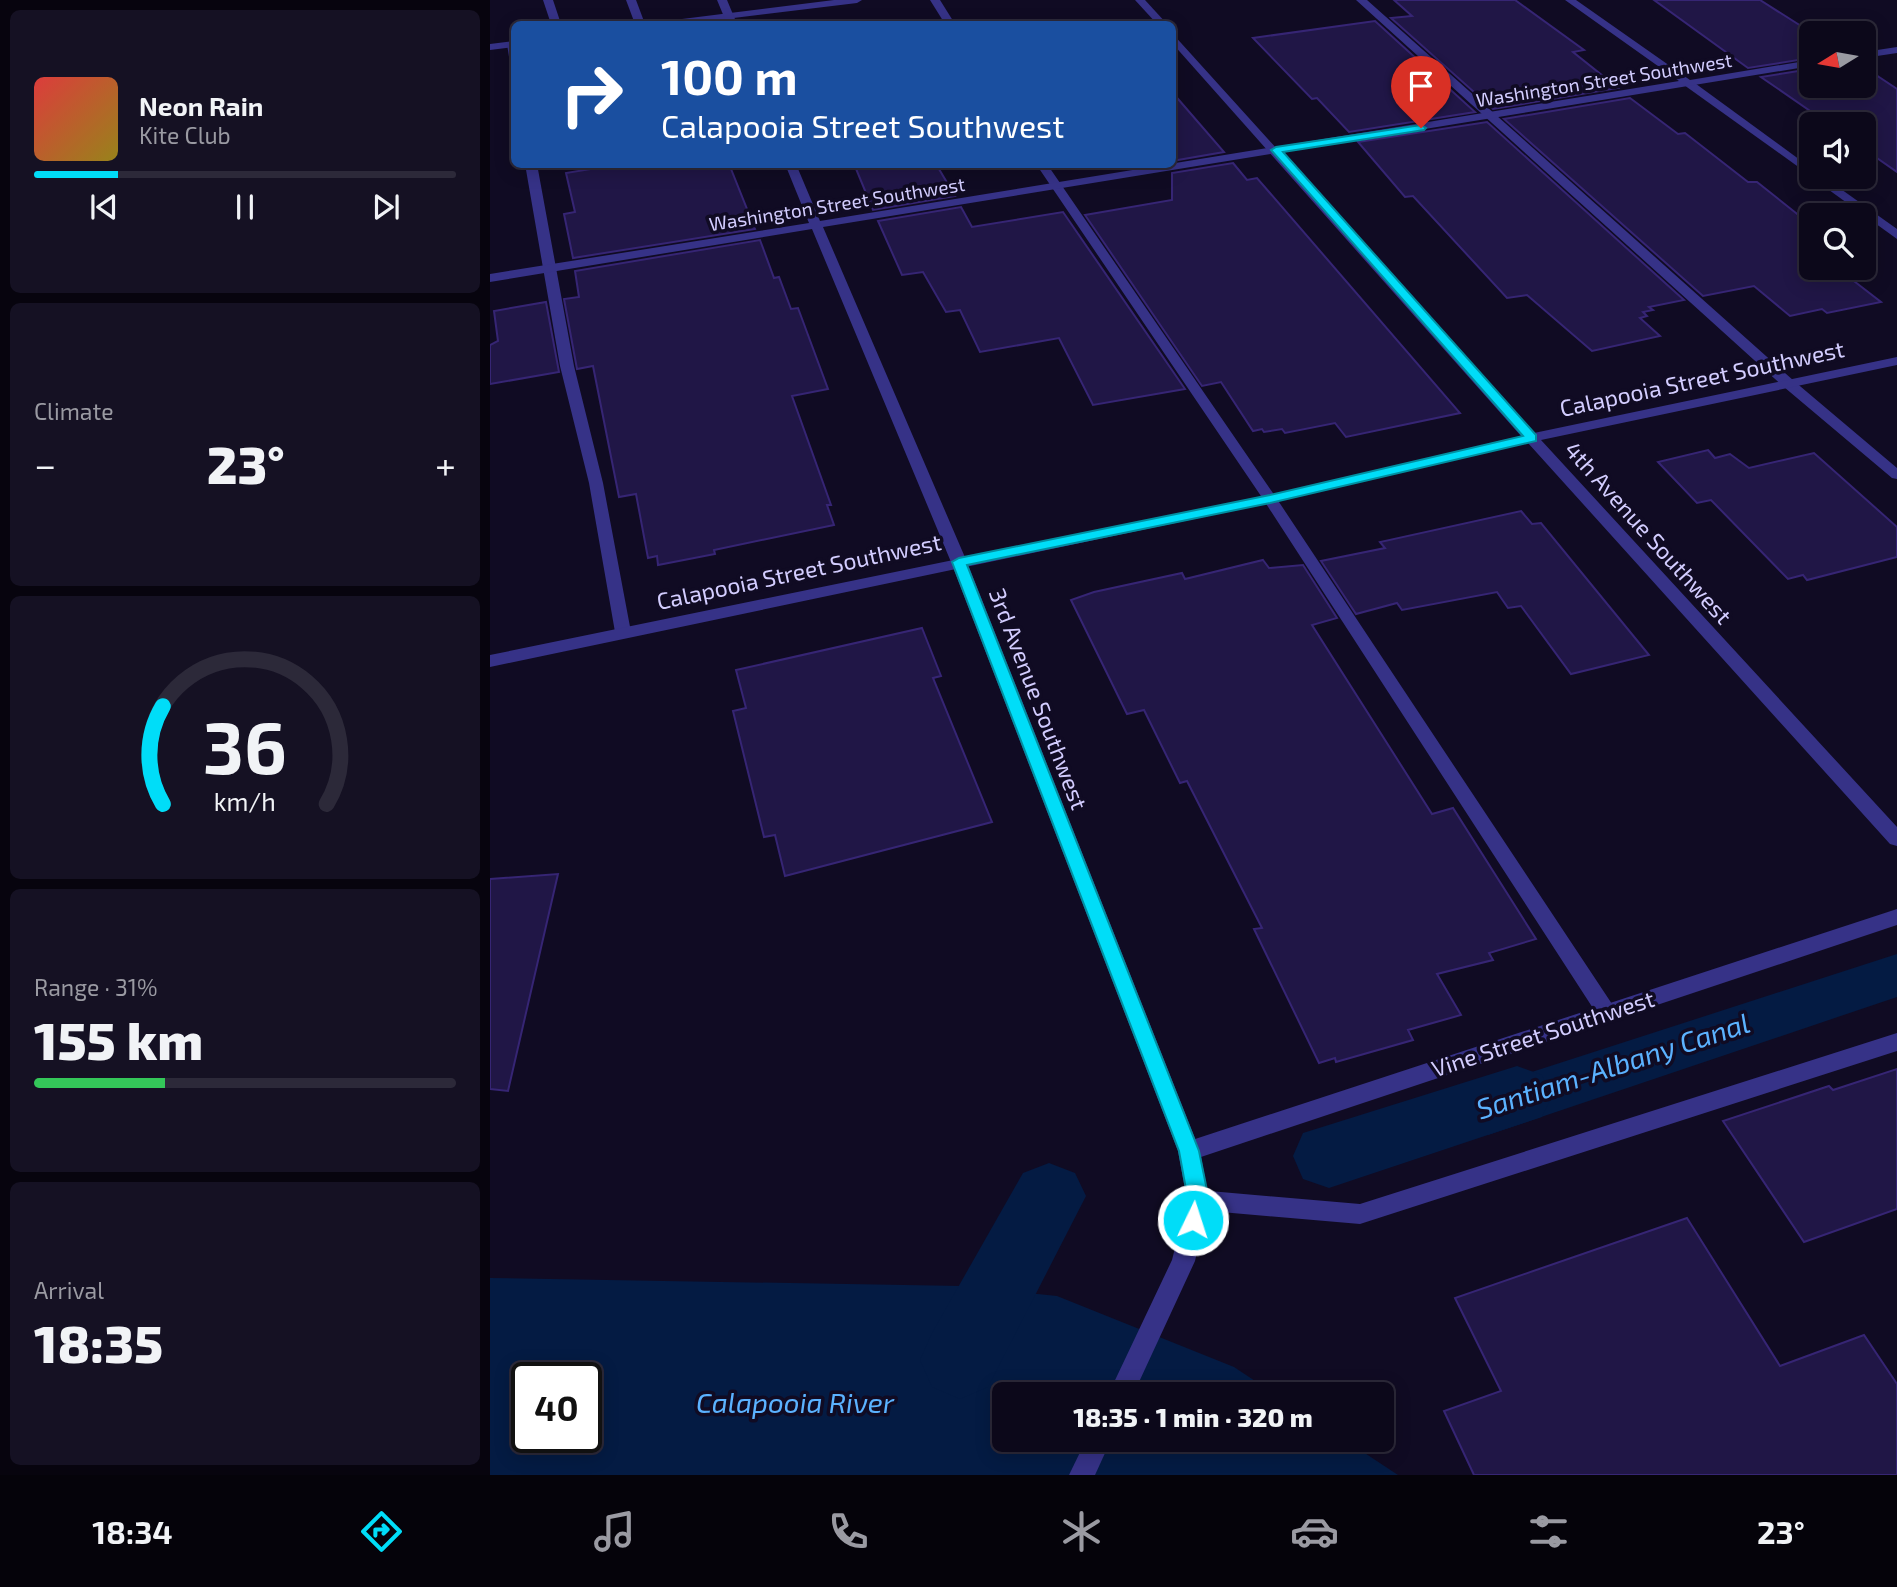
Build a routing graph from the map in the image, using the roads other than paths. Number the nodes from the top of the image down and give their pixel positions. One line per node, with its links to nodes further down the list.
1 (548, 0): 9 (street)
2 (631, 0): 10 (street)
3 (722, 0): 11 (street)
4 (857, 0): 11 (street)
5 (935, 0): 12 (street)
6 (1140, 0): 13 (street)
7 (1361, 0): 21 (street)
8 (1570, 0): 20 (street)
9 (555, 21)
10 (639, 21)
11 (730, 21)
12 (948, 21)
13 (1159, 21)
14 (1176, 40): 22 (street, 4th Avenue Southwest)
15 (511, 44): 16 (street)
16 (490, 47)
17 (1897, 50): 18 (street)
18 (1876, 53)
19 (1799, 65): 20 (street, Washington Street Southwest)
20 (1688, 83): 21 (street, Washington Street Southwest); 23 (street)
21 (1494, 116): 22 (street, Washington Street Southwest); 36 (street)
22 (1276, 150): 24 (street, Washington Street Southwest); 37 (street, 4th Avenue Southwest)
23 (1799, 164)
24 (1176, 167)
25 (532, 168): 33 (street)
26 (792, 168): 31 (street, 3rd Avenue Southwest)
27 (1043, 168): 29 (street)
28 (1168, 168): 29 (street, Washington Street Southwest)
29 (1055, 187): 31 (street, Washington Street Southwest); 39 (street)
30 (1834, 189): 32 (street)
31 (816, 224): 33 (street, Washington Street Southwest); 40 (street, 3rd Avenue Southwest)
32 (1897, 235)
33 (550, 268): 34 (street, Washington Street Southwest); 41 (street)
34 (490, 278)
35 (1897, 361): 36 (street, Calapooia Street Southwest)
36 (1789, 384): 37 (street, Calapooia Street Southwest); 38 (street)
37 (1531, 438): 39 (street, Calapooia Street Southwest); 43 (street, 4th Avenue Southwest)
38 (1897, 475)
39 (1270, 499): 40 (street, Calapooia Street Southwest); 45 (street)
40 (959, 562): 41 (street, Calapooia Street Southwest); 47 (street, 3rd Avenue Southwest)
41 (624, 632): 42 (street, Calapooia Street Southwest)
42 (490, 661)
43 (1897, 839)
44 (1897, 917): 45 (street, Vine Street Southwest)
45 (1606, 1013): 47 (street, Vine Street Southwest)
46 (1897, 1042): 48 (street)
47 (1189, 1151): 48 (street, 3rd Avenue Southwest)
48 (1198, 1200): 49 (street, 3rd Avenue Southwest)
49 (1126, 1382)
50 (1093, 1452): 51 (street)
51 (1082, 1475)

